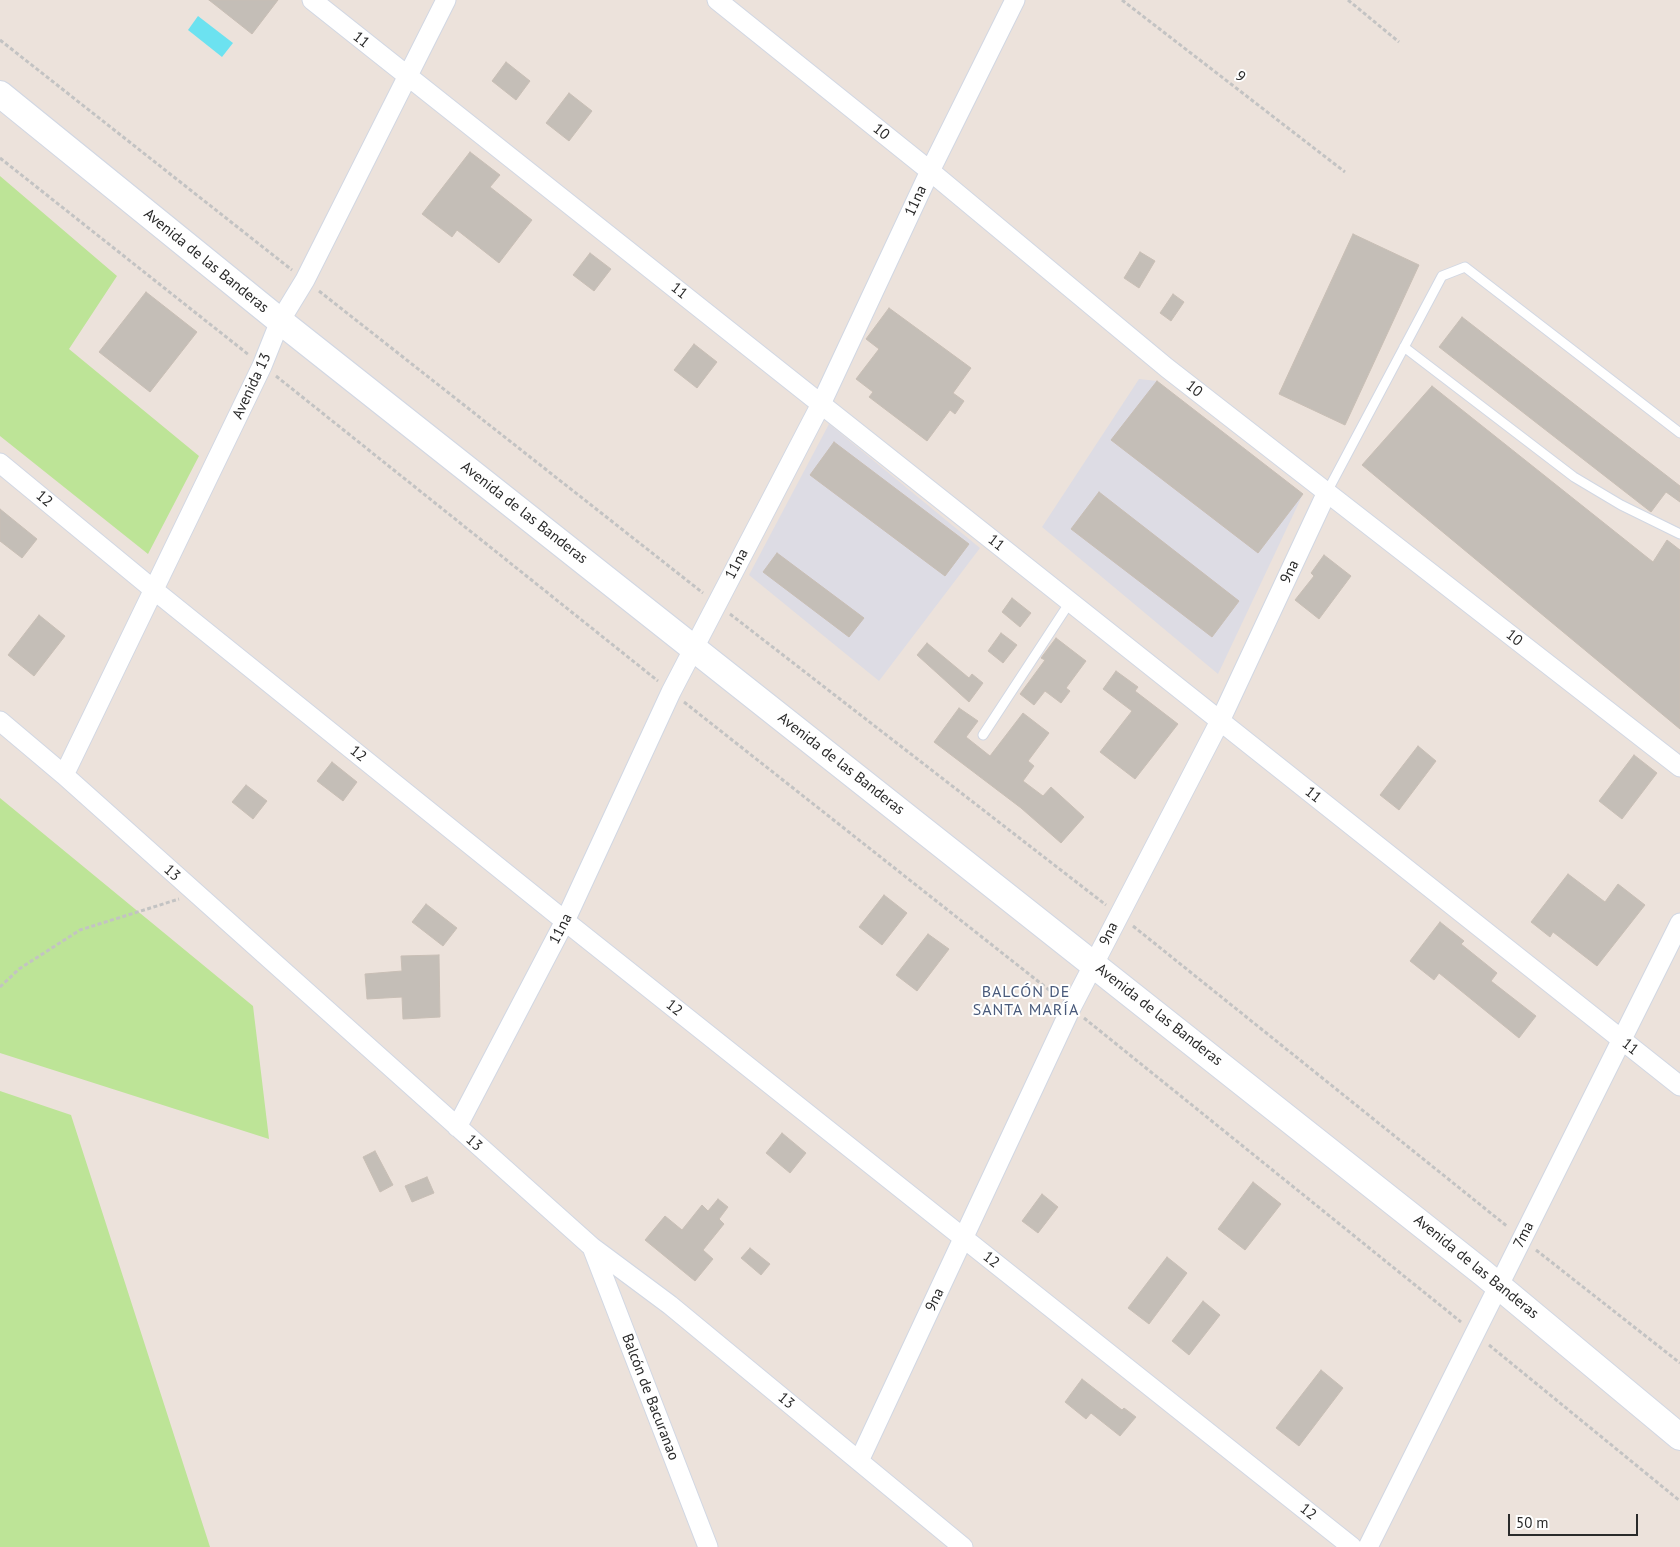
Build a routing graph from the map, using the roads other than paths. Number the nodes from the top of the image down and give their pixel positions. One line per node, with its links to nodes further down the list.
1 (312, 0): 5 (street, 11)
2 (446, 0): 5 (street, Avenida 13)
3 (717, 0): 7 (street, 10)
4 (1016, 0): 7 (street, 11na)
5 (407, 76): 8 (street, Avenida 13); 10 (street, 11)
6 (0, 94): 8 (street, Avenida de las Banderas)
7 (930, 171): 10 (street, 11na); 13 (street, 10)
8 (280, 321): 15 (street, Avenida 13); 17 (street, Avenida de las Banderas)
9 (1404, 347): 11 (lane); 13 (lane); 14 (lane)
10 (821, 404): 16 (street, 11); 17 (street, 11na)
11 (1680, 433)
12 (0, 463): 15 (street, 12)
13 (1327, 492): 19 (street, 9na); 21 (street, 10)
14 (1680, 534)
15 (154, 590): 22 (street, Avenida 13); 23 (street, 12)
16 (1070, 602): 19 (street, 11); 20 (lane)
17 (695, 649): 23 (street, 11na); 25 (street, Avenida de las Banderas)
18 (0, 721): 22 (street, 13)
19 (1220, 721): 25 (street, 9na); 26 (street, 11)
20 (983, 735)
21 (1680, 767)
22 (64, 775): 28 (street, 13)
23 (565, 921): 28 (street, 11na); 29 (street, 12)
24 (1680, 924): 26 (street, 7ma)
25 (1095, 964): 29 (street, 9na); 31 (street, Avenida de las Banderas)
26 (1622, 1040): 27 (street, 11); 31 (street, 7ma)
27 (1680, 1086)
28 (457, 1127): 30 (street, 13)
29 (964, 1238): 33 (street, 9na); 36 (street, 12)
30 (592, 1247): 33 (street, 13); 34 (street, Balcón de Bacuranao)
31 (1499, 1285): 32 (street, Avenida de las Banderas); 37 (street, 7ma)
32 (1680, 1437)
33 (858, 1461): 35 (street, 13)
34 (708, 1547)
35 (963, 1547)
36 (1352, 1547)
37 (1368, 1547)

